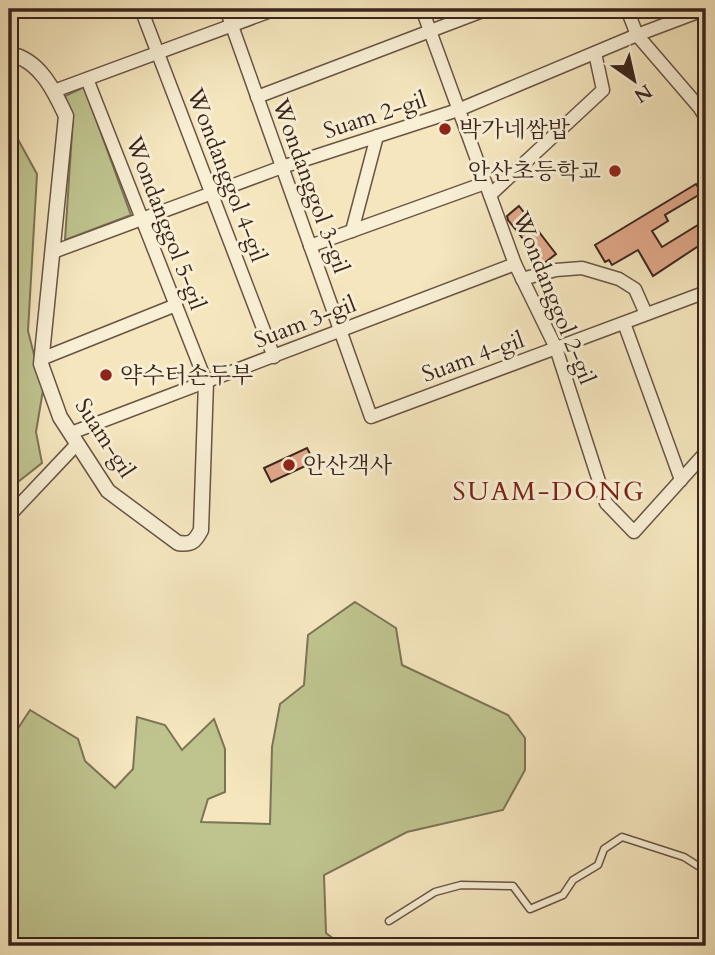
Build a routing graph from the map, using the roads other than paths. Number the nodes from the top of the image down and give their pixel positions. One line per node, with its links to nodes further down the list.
1 (141, 9): 11 (street, Wondanggol 4-gil)
2 (226, 9): 8 (street, Wondanggol 3-gil)
3 (276, 9): 8 (street)
4 (422, 9): 9 (street, Wondanggol 2-gil)
5 (488, 9): 9 (street)
6 (627, 9): 10 (street)
7 (706, 9): 10 (street, Suam 2-gil)
8 (232, 25): 11 (street); 16 (street, Wondanggol 3-gil)
9 (430, 31): 16 (street); 17 (street, Wondanggol 2-gil)
10 (636, 35): 12 (street, Suam 2-gil); 18 (street)
11 (158, 52): 14 (street); 22 (street, Wondanggol 4-gil)
12 (594, 53): 17 (street, Suam 2-gil); 21 (street)
13 (9, 54): 15 (street, Suam-gil)
14 (87, 79): 15 (street); 23 (street, Wondanggol 5-gil)
15 (54, 91): 26 (street, Suam-gil)
16 (257, 97): 20 (street, Wondanggol 3-gil)
17 (458, 110): 19 (street, Suam 2-gil); 21 (street, Wondanggol 2-gil)
18 (706, 118)
19 (377, 136): 20 (street, Suam 2-gil); 24 (street)
20 (282, 167): 22 (street, Suam 2-gil); 25 (street, Wondanggol 3-gil)
21 (487, 189): 24 (street); 27 (street, Wondanggol 2-gil)
22 (211, 193): 23 (street, Suam 2-gil); 36 (street, Wondanggol 4-gil)
23 (142, 219): 26 (street, Suam 2-gil); 30 (street, Wondanggol 5-gil)
24 (352, 231): 25 (street)
25 (310, 246): 34 (street, Wondanggol 3-gil)
26 (53, 252): 37 (street, Suam-gil)
27 (515, 264): 28 (street, Wondanggol 2-gil); 34 (street, Suam 3-gil)
28 (522, 279): 32 (street); 35 (street, Wondanggol 2-gil)
29 (704, 293): 31 (street); 32 (street, Suam 4-gil)
30 (176, 305): 37 (street); 38 (street, Wondanggol 5-gil)
31 (706, 308)
32 (646, 314): 33 (street, Suam 4-gil)
33 (624, 323): 35 (street, Suam 4-gil); 42 (street)
34 (341, 332): 36 (street, Suam 3-gil); 39 (street, Wondanggol 3-gil)
35 (556, 348): 39 (street, Suam 4-gil); 42 (street, Wondanggol 2-gil)
36 (274, 356): 38 (street, Suam 3-gil)
37 (41, 359): 40 (street, Suam-gil)
38 (206, 383): 40 (street, Suam 3-gil); 40 (street, Suam-gil)
39 (371, 417)
40 (74, 438): 43 (street)
41 (706, 452): 42 (street, Wondanggol 2-gil)
42 (681, 480)
43 (9, 516)
44 (706, 870): 45 (lane)
45 (388, 921)

